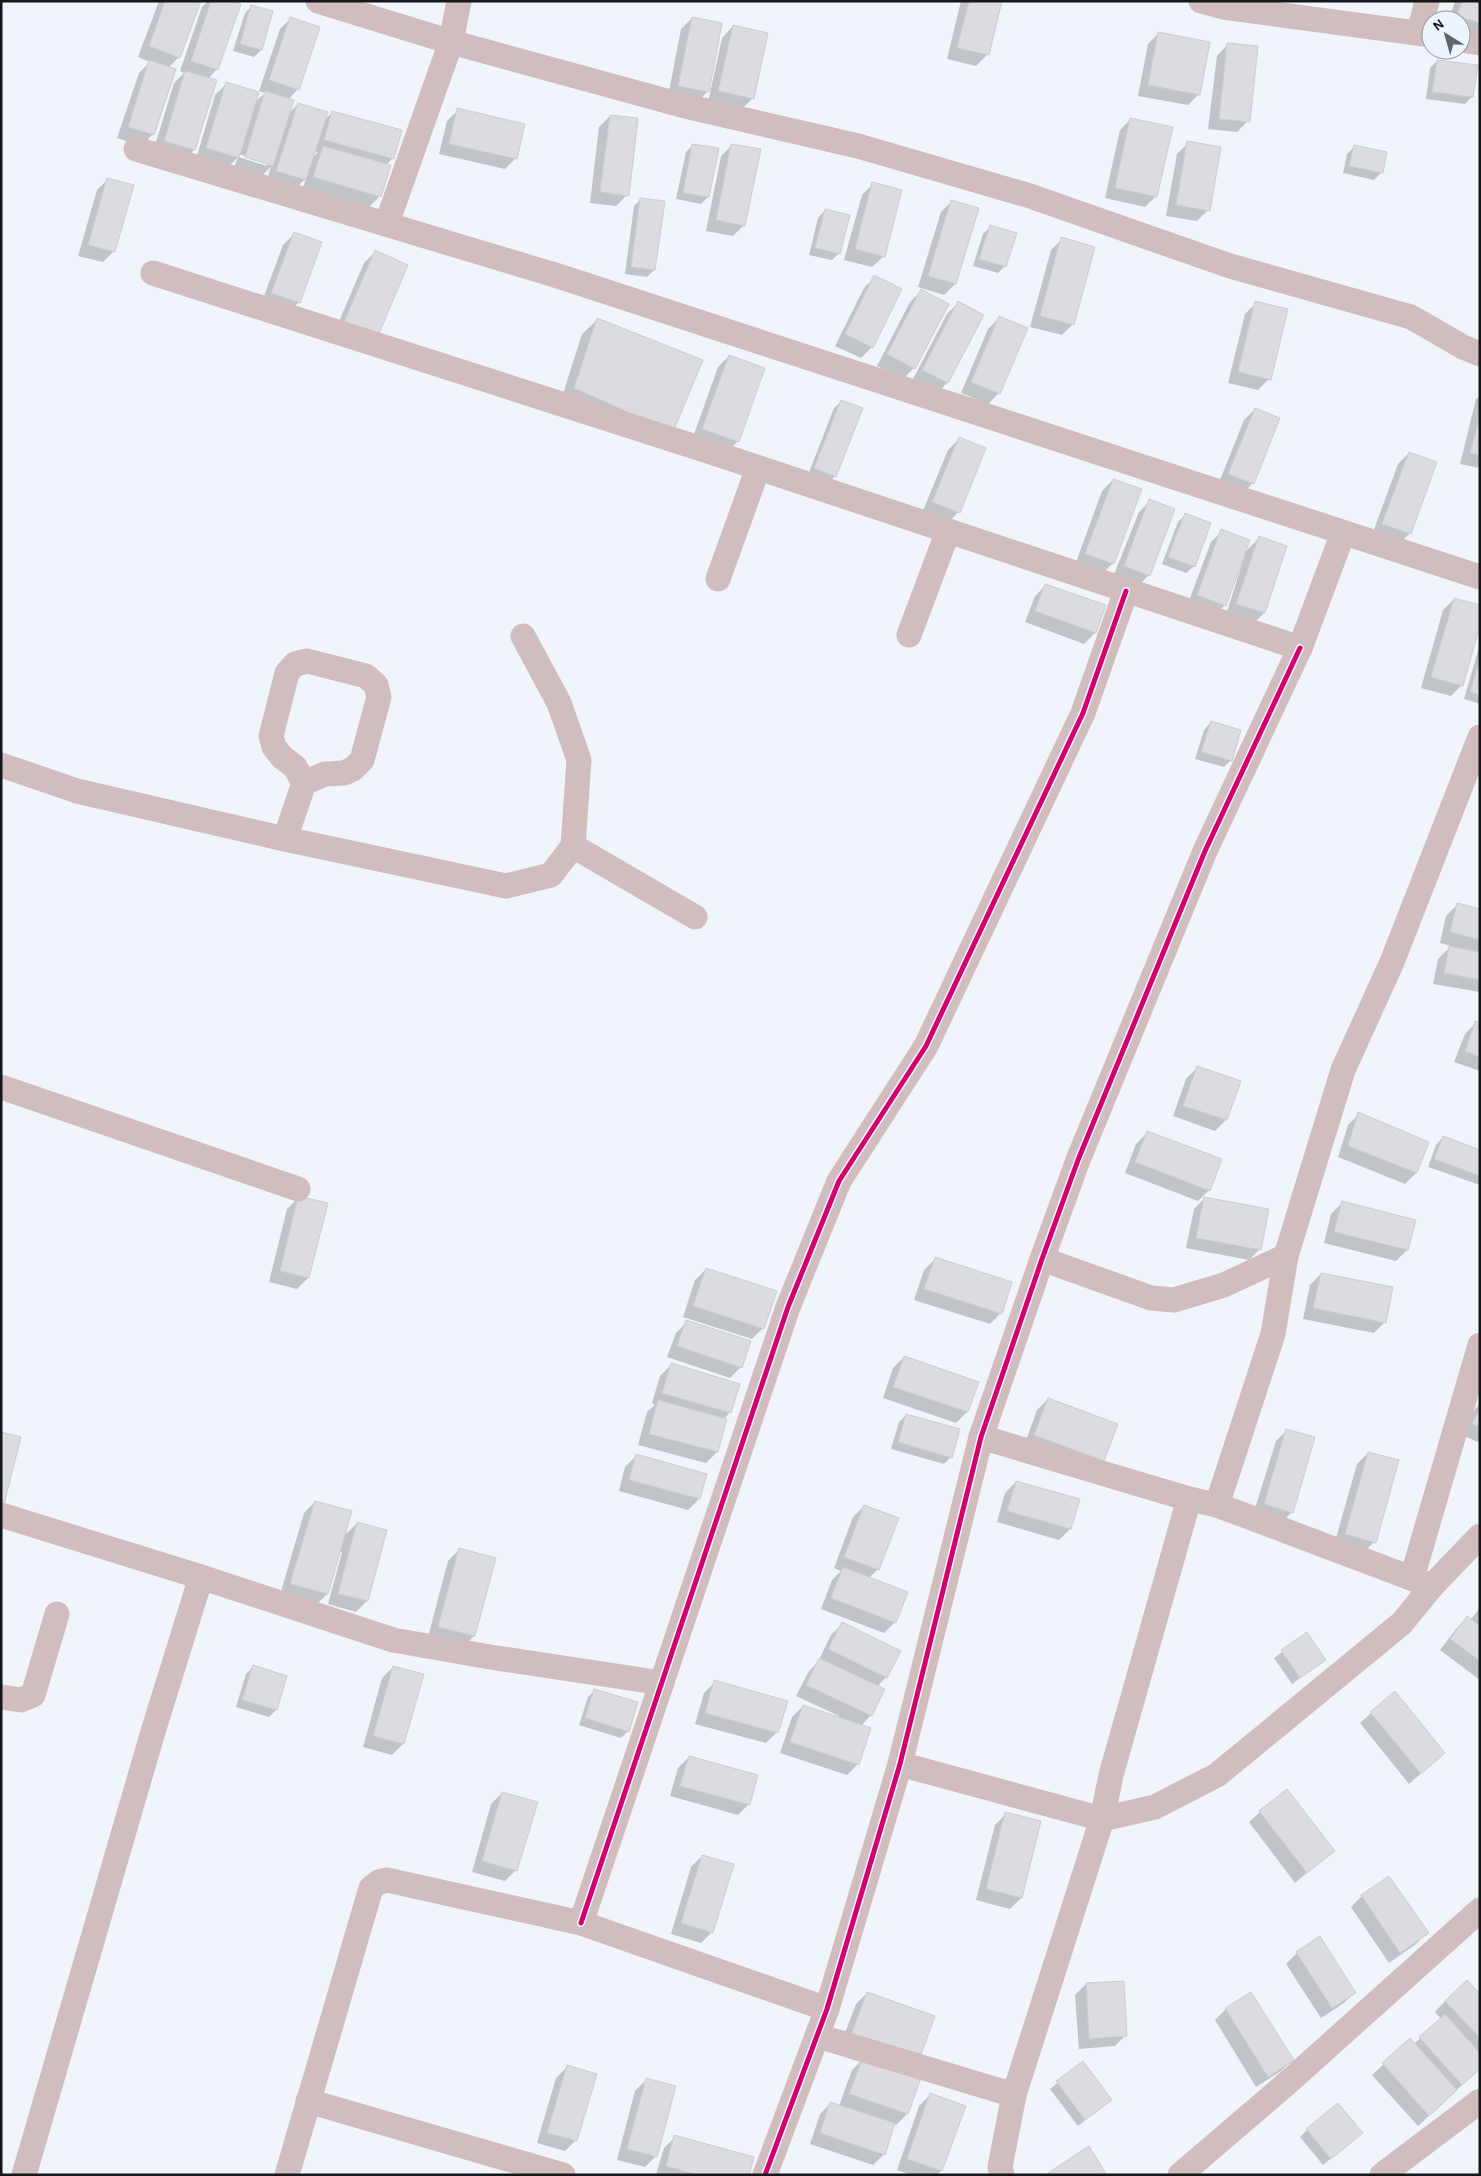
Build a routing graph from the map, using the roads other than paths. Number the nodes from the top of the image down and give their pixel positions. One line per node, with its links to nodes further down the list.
1 (318, 1): 5 (street)
2 (459, 1): 5 (street)
3 (1201, 1): 4 (street)
4 (1421, 33)
5 (451, 42): 7 (street); 9 (street)
6 (136, 149): 7 (street)
7 (387, 223): 12 (street)
8 (153, 274): 10 (street)
9 (1480, 354)
10 (758, 468): 11 (street); 14 (street)
11 (948, 531): 15 (street); 16 (street)
12 (1343, 533): 13 (street); 18 (street)
13 (1480, 577)
14 (718, 579)
15 (1126, 591): 18 (street); 38 (street)
16 (909, 635)
17 (523, 636): 23 (street)
18 (1300, 648): 28 (street)
19 (1480, 737): 27 (street)
20 (1, 765): 22 (street)
21 (304, 783): 21 (street); 22 (street)
22 (285, 840): 23 (street)
23 (573, 846): 24 (street)
24 (695, 917)
25 (1, 1086): 26 (street)
26 (298, 1189)
27 (1286, 1256): 28 (street); 32 (street)
28 (1042, 1259): 30 (street)
29 (1480, 1345): 36 (street)
30 (980, 1437): 31 (street); 40 (street)
31 (1189, 1500): 32 (street); 41 (street)
32 (1217, 1505): 36 (street)
33 (1, 1515): 35 (street)
34 (1480, 1536): 36 (street)
35 (201, 1577): 38 (street); 50 (street)
36 (1422, 1582): 41 (street)
37 (57, 1614): 39 (street)
38 (662, 1683): 43 (street)
39 (1, 1697)
40 (900, 1764): 41 (street); 44 (street)
41 (1102, 1819): 46 (street)
42 (1480, 1910): 55 (street)
43 (581, 1924): 44 (street); 47 (street)
44 (827, 2009): 45 (street)
45 (818, 2036): 46 (street); 53 (street)
46 (1014, 2095): 54 (street)
47 (308, 2101): 51 (street); 52 (street)
48 (1480, 2101): 49 (street)
49 (1397, 2170)
50 (24, 2175)
51 (287, 2175)
52 (563, 2175)
53 (764, 2175)
54 (1002, 2175)
55 (1180, 2175)

